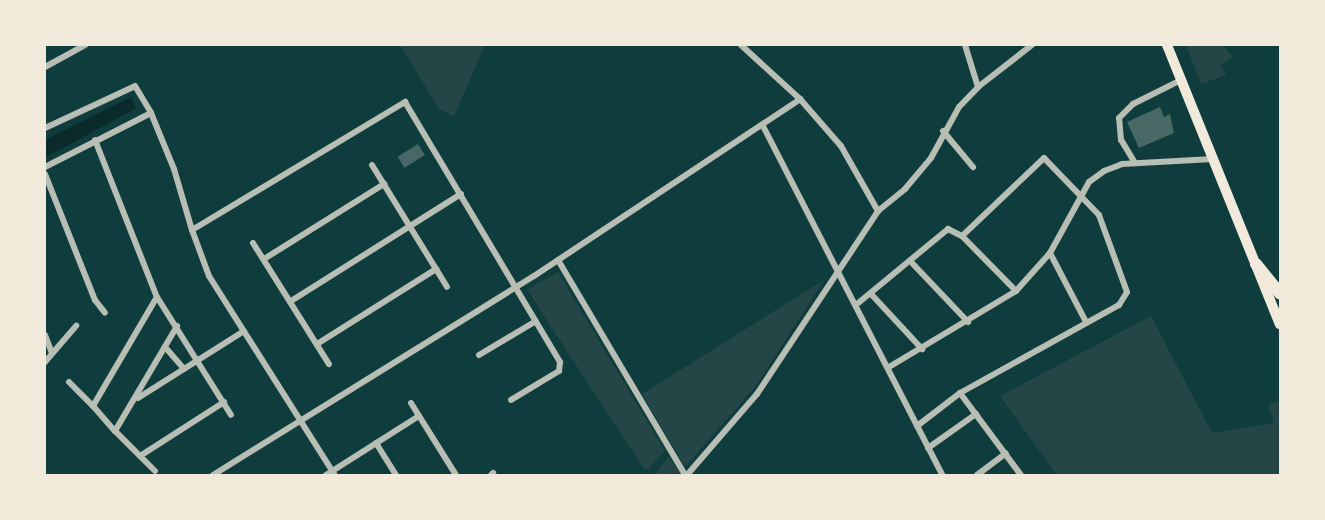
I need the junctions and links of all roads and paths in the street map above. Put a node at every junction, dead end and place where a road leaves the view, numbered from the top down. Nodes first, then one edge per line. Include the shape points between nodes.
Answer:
1 (85, 45) edge
2 (741, 45) edge
3 (965, 45) edge
4 (1032, 45) edge
5 (1167, 45) edge
6 (45, 67) edge
7 (1181, 80) junction
8 (978, 87) junction
9 (800, 99) junction
10 (149, 110) junction
11 (763, 126) junction
12 (45, 128) edge
13 (944, 131) junction
14 (95, 140) junction
15 (1212, 159) junction
16 (1135, 163) junction
17 (372, 165) dead end
18 (45, 168) edge
19 (973, 168) dead end
20 (45, 174) edge
21 (384, 184) junction
22 (461, 194) junction
23 (1082, 195) junction
24 (878, 212) junction
25 (410, 226) junction
26 (192, 230) junction
27 (962, 236) junction
28 (253, 243) dead end
29 (1050, 253) junction
30 (264, 259) junction
31 (558, 260) junction
32 (913, 264) dead end
33 (1256, 264) junction
34 (839, 268) junction
35 (436, 269) junction
36 (517, 286) junction
37 (447, 287) dead end
38 (1016, 291) junction
39 (1280, 294) edge
40 (872, 295) junction
41 (157, 297) junction
42 (291, 301) junction
43 (857, 304) junction
44 (105, 313) dead end
45 (536, 321) junction
46 (968, 322) junction
47 (1086, 322) junction
48 (1280, 324) edge
49 (76, 326) dead end
50 (177, 326) junction
51 (244, 331) junction
52 (45, 334) edge
53 (317, 344) junction
54 (165, 347) junction
55 (922, 349) junction
56 (52, 353) junction
57 (480, 355) dead end
58 (198, 360) junction
59 (45, 362) edge
60 (329, 364) dead end
61 (889, 367) junction
62 (184, 369) junction
63 (69, 382) dead end
64 (960, 393) junction
65 (135, 400) junction
66 (511, 400) dead end
67 (224, 402) junction
68 (411, 403) dead end
69 (93, 406) junction
70 (976, 414) junction
71 (231, 415) dead end
72 (419, 416) junction
73 (300, 421) junction
74 (917, 426) junction
75 (115, 431) junction
76 (376, 443) junction
77 (928, 448) junction
78 (1006, 453) junction
79 (140, 456) junction
80 (155, 471) dead end
81 (331, 474) edge
82 (213, 475) edge
83 (396, 475) edge
84 (456, 475) edge
85 (686, 475) edge
86 (942, 475) edge
87 (977, 475) edge
88 (1021, 475) edge

1 - 6 street
2 - 9 street
3 - 8 street
4 - 8 street
5 - 7 highway
7 - 15 highway
7 - 16 street via 1132,104 1119,118 1121,140
8 - 13 street
9 - 11 street
9 - 24 street via 841,146
10 - 12 street via 135,86
10 - 14 street
10 - 26 street
11 - 31 street
11 - 34 street
13 - 19 street
13 - 24 street via 915,179
14 - 18 street
14 - 41 street
15 - 16 street
15 - 33 highway
16 - 23 street via 1104,171 1089,182
17 - 21 street
20 - 44 street via 95,300
21 - 25 street
21 - 30 street
22 - 25 street
22 - 26 street via 405,102
22 - 36 street
23 - 27 street via 1044,158
23 - 29 street
23 - 47 street via 1099,215 1127,284 1119,305
24 - 34 street
25 - 35 street
25 - 42 street
26 - 51 street via 209,276
27 - 38 street
27 - 40 street via 946,229
28 - 30 street
29 - 38 street
29 - 47 street
30 - 42 street
31 - 36 street
31 - 85 street
32 - 46 street
33 - 39 highway
33 - 48 highway
34 - 43 street
34 - 85 street via 757,394
35 - 37 street
35 - 53 street
36 - 45 street
36 - 73 street
38 - 46 street
40 - 43 street
40 - 55 street
41 - 50 street
41 - 69 street
42 - 53 street
43 - 61 street
45 - 57 street
45 - 66 street via 561,368
46 - 55 street
47 - 64 street
49 - 56 street
50 - 54 street
50 - 58 street
51 - 58 street
51 - 73 street
52 - 56 street
53 - 60 street
54 - 62 street
54 - 65 street
55 - 61 street
56 - 59 street
58 - 62 street
58 - 67 street
61 - 74 street
62 - 65 street
63 - 69 street
64 - 70 street
64 - 74 street
65 - 75 street
67 - 71 street
67 - 79 street
68 - 72 street
69 - 75 street
70 - 77 street
70 - 78 street
72 - 76 street
72 - 84 street
73 - 81 street
73 - 82 street
74 - 77 street
75 - 79 street
76 - 81 street
76 - 83 street
77 - 86 street
78 - 87 street
78 - 88 street
79 - 80 street

